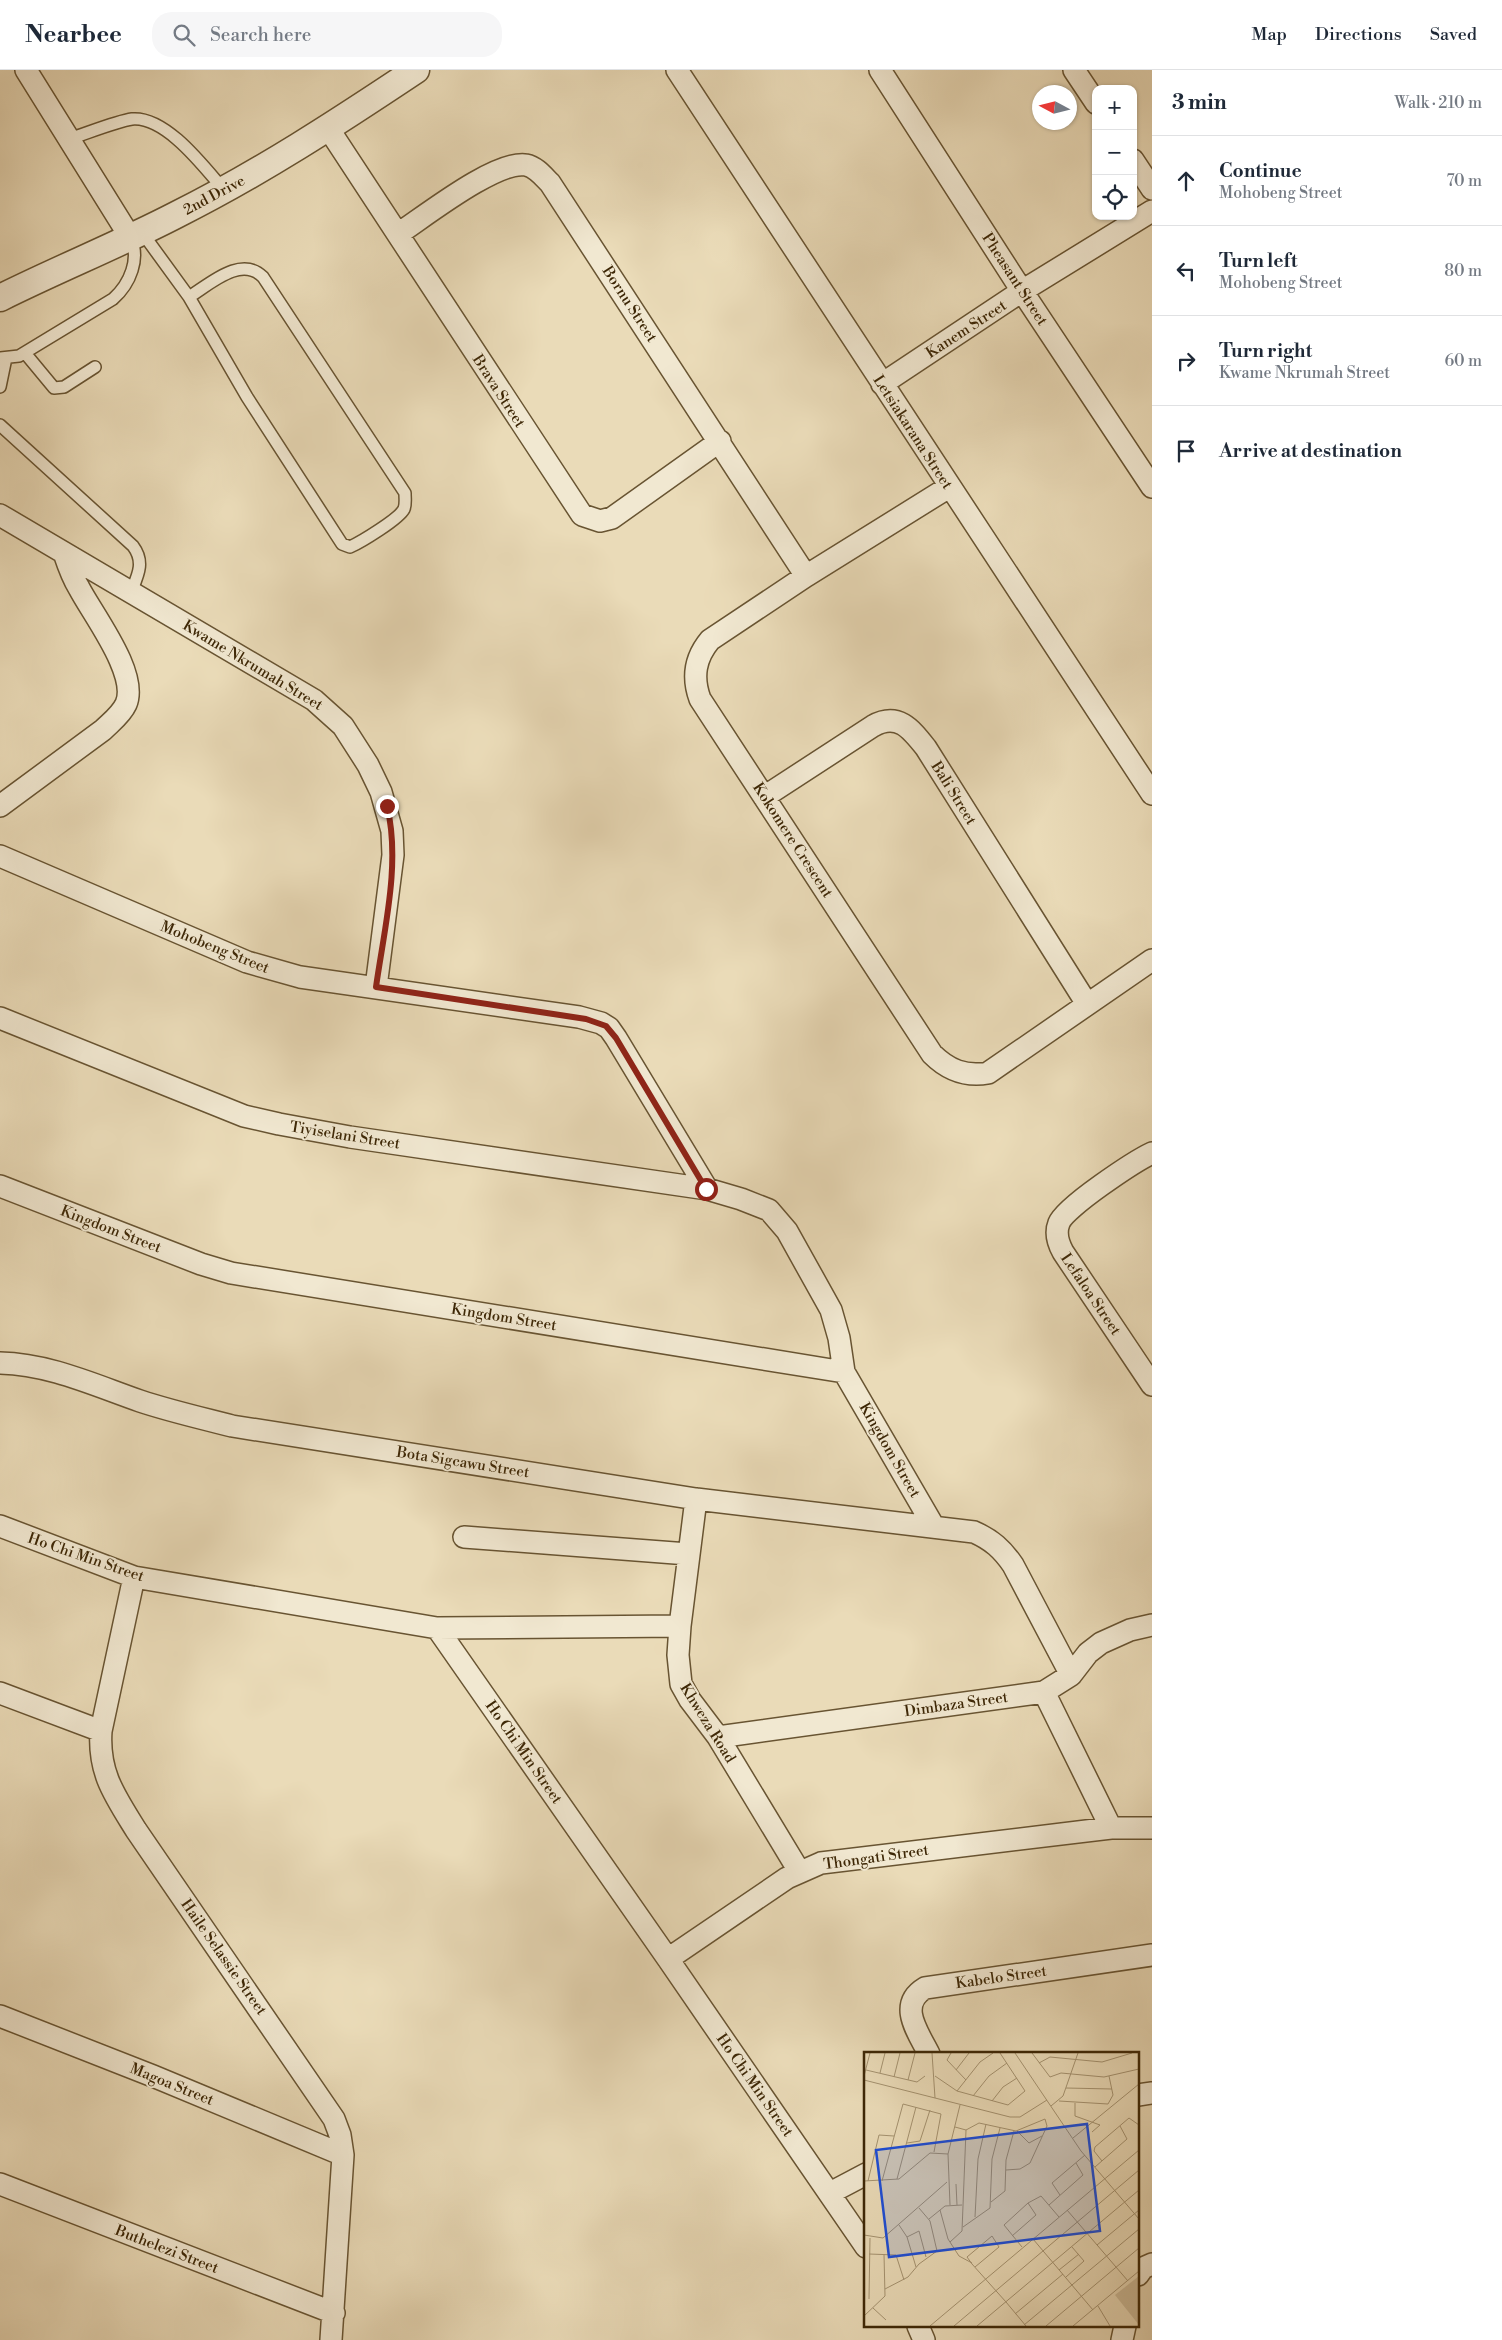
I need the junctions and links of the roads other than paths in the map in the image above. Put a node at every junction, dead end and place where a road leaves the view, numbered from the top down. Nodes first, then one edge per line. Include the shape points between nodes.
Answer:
1 (26, 70) edge
2 (416, 70) edge
3 (677, 70) edge
4 (880, 70) edge
5 (1074, 70) edge
6 (1092, 97) edge
7 (328, 128) junction
8 (69, 139) junction
9 (1137, 166) edge
10 (1152, 189) edge
11 (224, 190) junction
12 (1152, 211) edge
13 (136, 234) junction
14 (398, 234) junction
15 (1022, 291) junction
16 (189, 297) junction
17 (0, 298) edge
18 (25, 353) junction
19 (3, 358) edge
20 (95, 367) dead end
21 (882, 384) junction
22 (0, 387) edge
23 (0, 425) edge
24 (720, 441) junction
25 (949, 487) junction
26 (1152, 487) edge
27 (0, 515) edge
28 (64, 552) junction
29 (806, 576) junction
30 (131, 592) junction
31 (1152, 792) edge
32 (764, 797) junction
33 (0, 806) edge
34 (0, 856) edge
35 (1152, 960) edge
36 (376, 987) junction
37 (1087, 1004) junction
38 (0, 1018) edge
39 (1152, 1153) edge
40 (0, 1186) edge
41 (706, 1189) junction
42 (0, 1363) edge
43 (844, 1372) junction
44 (1152, 1385) edge
45 (696, 1499) junction
46 (0, 1526) edge
47 (934, 1527) junction
48 (464, 1537) dead end
49 (688, 1554) junction
50 (134, 1577) junction
51 (680, 1626) junction
52 (1152, 1626) edge
53 (437, 1628) junction
54 (1071, 1674) junction
55 (1044, 1692) junction
56 (0, 1693) edge
57 (101, 1730) junction
58 (718, 1737) junction
59 (1111, 1828) junction
60 (1152, 1828) edge
61 (799, 1871) junction
62 (1152, 1956) edge
63 (668, 1959) junction
64 (0, 2016) edge
65 (928, 2052) edge
66 (343, 2156) junction
67 (864, 2175) edge
68 (0, 2184) edge
69 (830, 2193) junction
70 (864, 2244) edge
71 (1152, 2264) edge
72 (1140, 2272) edge
73 (334, 2314) junction
74 (919, 2328) edge
75 (331, 2340) edge
76 (924, 2340) edge

1 - 8 street
2 - 7 street, 2nd Drive
3 - 21 street, Letsiakarana Street
4 - 15 street, Pheasant Street
5 - 6 street
7 - 11 street, 2nd Drive
7 - 14 street, Brava Street
8 - 11 lane via 132,119 150,122 184,144
8 - 13 street
9 - 10 street
11 - 13 street, 2nd Drive
12 - 15 street, Kanem Street
13 - 16 lane
13 - 17 street, 2nd Drive
13 - 18 lane via 134,263 120,293
14 - 24 street, Bornu Street via 491,172 516,165 527,165 538,171 550,183
14 - 24 street, Brava Street via 582,515 600,521 612,518
15 - 21 street, Kanem Street
15 - 26 street, Pheasant Street
16 - 16 lane via 247,397 342,544 350,547 363,541 403,512 405,493 263,277 257,271 235,269
18 - 19 lane
18 - 20 lane via 54,388 64,387
19 - 22 lane
21 - 25 street, Letsiakarana Street
23 - 30 lane via 133,546 140,564
24 - 29 street, Bornu Street
25 - 29 street, Kokomere Crescent
25 - 31 street, Letsiakarana Street
27 - 28 street, Kwame Nkrumah Street
28 - 30 street, Kwame Nkrumah Street
28 - 33 street via 78,587 122,666 128,690 126,703 103,730
29 - 32 street, Kokomere Crescent via 710,640 700,652 697,663 696,687 700,699
30 - 36 street, Kwame Nkrumah Street via 314,700 334,716 355,744 382,792 392,831 393,855
32 - 37 street, Kokomere Crescent via 932,1054 942,1064 961,1073 988,1073
32 - 37 street, Bali Street via 883,720 900,723 926,748
34 - 36 street, Mohobeng Street via 247,962 300,977
35 - 37 street, Kokomere Crescent
36 - 41 street, Mohobeng Street via 586,1019 606,1026
38 - 41 street, Tiyiselani Street via 244,1116 350,1137
39 - 44 street, Lefaloa Street via 1070,1208 1058,1223 1057,1233 1063,1252
40 - 43 street, Kingdom Street via 184,1258 231,1273
41 - 43 street, Tiyiselani Street via 758,1205 778,1218 830,1310 839,1338
42 - 45 street, Bota Sigcawu Street via 59,1372 174,1412 232,1426
43 - 47 street, Kingdom Street
45 - 47 street, Bota Sigcawu Street
45 - 49 street, Khweza Road
46 - 50 street, Ho Chi Min Street
47 - 54 street, Bota Sigcawu Street via 974,1532 1003,1550
48 - 49 street
49 - 51 street, Khweza Road
50 - 53 street, Ho Chi Min Street
50 - 57 street, Haile Selassie Street
51 - 53 street
51 - 58 street, Khweza Road via 681,1684
52 - 54 street via 1108,1639 1088,1654
53 - 63 street, Ho Chi Min Street
54 - 55 street
55 - 58 street, Dimbaza Street
55 - 59 street
56 - 57 street
57 - 66 street, Haile Selassie Street via 99,1751 113,1794 334,2119
58 - 61 street, Khweza Road
59 - 60 street, Thongati Street
59 - 61 street, Thongati Street via 844,1859
61 - 63 street, Thongati Street
62 - 65 street, Kabelo Street via 926,1988 912,2000 911,2015
63 - 69 street, Ho Chi Min Street
64 - 66 street, Magoa Street via 154,2076
66 - 73 street, Haile Selassie Street
67 - 69 street
68 - 73 street, Buthelezi Street
69 - 70 street, Ho Chi Min Street
71 - 72 street
73 - 75 street, Haile Selassie Street
74 - 76 street

